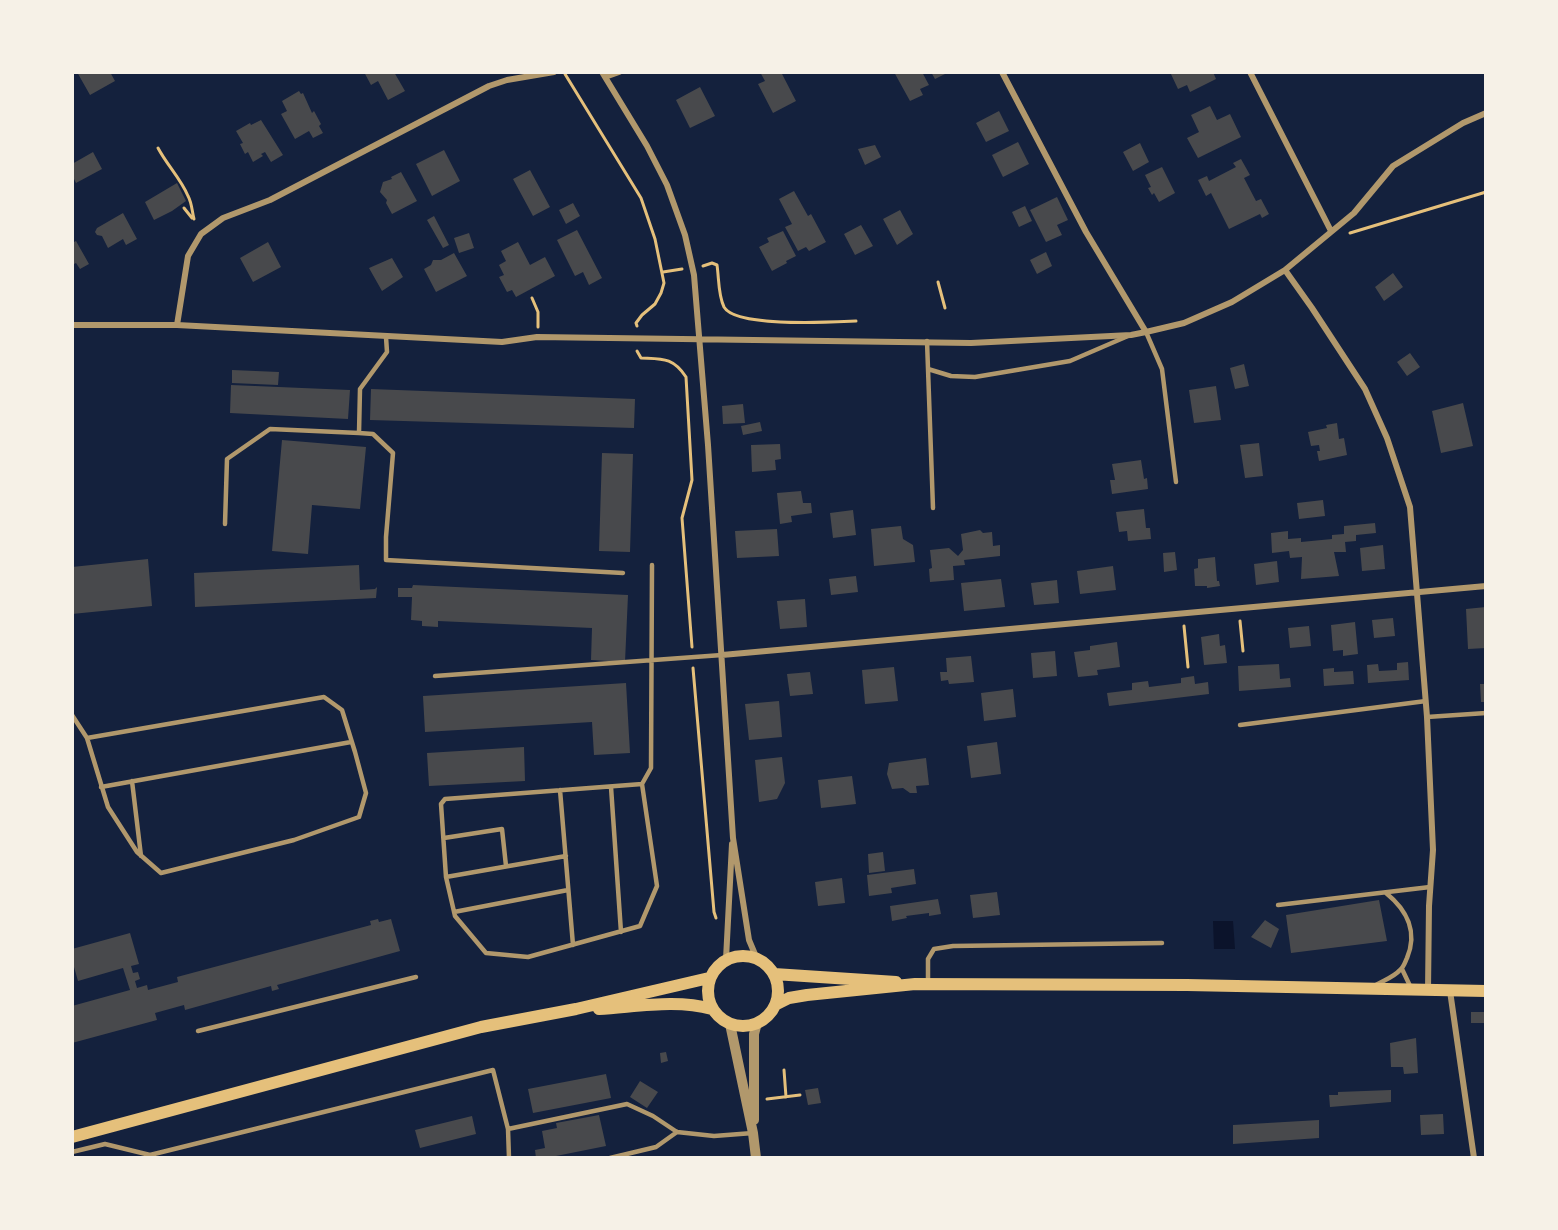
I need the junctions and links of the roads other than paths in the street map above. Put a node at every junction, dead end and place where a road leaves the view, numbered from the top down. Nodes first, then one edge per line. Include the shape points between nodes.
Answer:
1 (554, 72) edge
2 (619, 72) edge
3 (1002, 72) edge
4 (1250, 72) edge
5 (604, 75) edge
6 (1486, 113) edge
7 (1331, 231) junction
8 (1285, 270) junction
9 (72, 325) edge
10 (177, 325) junction
11 (1146, 332) junction
12 (1131, 335) junction
13 (386, 337) junction
14 (700, 340) junction
15 (927, 341) junction
16 (928, 369) junction
17 (359, 433) junction
18 (1176, 483) dead end
19 (933, 508) dead end
20 (225, 524) dead end
21 (652, 565) dead end
22 (623, 573) dead end
23 (1486, 586) edge
24 (1417, 593) junction
25 (722, 655) junction
26 (652, 660) junction
27 (435, 676) dead end
28 (1425, 701) junction
29 (1486, 713) edge
30 (72, 715) edge
31 (1427, 717) junction
32 (1240, 725) dead end
33 (87, 738) junction
34 (351, 742) junction
35 (132, 781) junction
36 (642, 784) junction
37 (101, 787) junction
38 (611, 787) junction
39 (560, 790) junction
40 (444, 838) junction
41 (733, 838) junction
42 (141, 856) junction
43 (566, 856) junction
44 (506, 866) junction
45 (446, 877) junction
46 (1430, 887) junction
47 (568, 890) junction
48 (1386, 893) junction
49 (1278, 905) dead end
50 (454, 912) junction
51 (621, 932) junction
52 (1162, 943) dead end
53 (573, 945) junction
54 (757, 958) junction
55 (726, 959) junction
56 (1402, 969) junction
57 (774, 974) junction
58 (416, 977) dead end
59 (710, 978) junction
60 (922, 984) junction
61 (1368, 989) junction
62 (1412, 990) junction
63 (1428, 990) junction
64 (1450, 990) junction
65 (1486, 991) edge
66 (775, 1005) junction
67 (576, 1009) junction
68 (712, 1009) junction
69 (757, 1023) junction
70 (730, 1024) junction
71 (198, 1030) dead end
72 (508, 1129) junction
73 (677, 1132) junction
74 (753, 1133) junction
75 (72, 1137) edge
76 (72, 1152) edge
77 (509, 1158) edge
78 (610, 1158) edge
79 (756, 1158) edge
80 (1474, 1158) edge

1 - 10 street via 489,86 270,200 223,218 201,234 188,256
2 - 5 street
3 - 11 street via 1086,232
4 - 7 street
5 - 14 street via 647,146 674,202 694,275
6 - 7 street via 1393,166 1354,213
7 - 8 street
8 - 11 street via 1232,302 1184,323
8 - 24 street via 1365,389 1387,438 1410,507
9 - 10 street
10 - 13 street
11 - 12 street
11 - 18 lane via 1162,369
12 - 15 street via 998,342
12 - 16 lane via 1070,361 975,377 951,376
13 - 14 street via 502,342 537,337
13 - 17 lane via 387,352 360,389
14 - 15 street
14 - 25 street
15 - 16 lane
16 - 19 lane
17 - 20 lane via 270,429 227,459
17 - 22 lane via 373,434 393,453 386,560
21 - 26 lane
23 - 24 street
24 - 25 street
24 - 28 street
25 - 26 lane
25 - 41 street
26 - 27 lane
26 - 36 lane via 651,768
28 - 31 street
28 - 32 lane
29 - 31 lane
30 - 33 lane
31 - 46 street via 1433,850
33 - 34 lane via 324,697 342,710
33 - 37 lane
34 - 35 lane
34 - 42 lane via 366,793 359,817 294,840 161,873
35 - 37 lane
35 - 42 lane
36 - 38 lane
36 - 51 lane via 657,886 640,926
37 - 42 lane via 108,807
38 - 39 lane
38 - 51 lane
39 - 40 lane via 445,799 441,804
39 - 43 lane
40 - 44 lane via 502,829
40 - 45 lane
41 - 54 street via 749,940
41 - 55 street
43 - 44 lane
43 - 47 lane
44 - 45 lane
45 - 50 lane
46 - 48 lane
46 - 63 street
47 - 50 lane
47 - 53 lane
48 - 49 lane
48 - 56 lane via 1397,902 1412,928 1412,946
50 - 53 lane via 486,953 528,957
51 - 53 lane
52 - 60 lane via 943,947 934,949 927,959
54 - 55 main road
54 - 57 main road
55 - 59 main road
56 - 61 lane
56 - 62 lane
57 - 60 main road
57 - 66 main road via 778,994
58 - 71 lane
59 - 67 main road
59 - 68 main road via 707,989
60 - 61 main road
60 - 66 main road via 789,998
61 - 62 main road
62 - 63 main road
63 - 64 main road
64 - 65 main road
64 - 80 street
66 - 69 main road
67 - 68 main road via 680,1004
67 - 75 main road via 452,1035
68 - 70 main road
69 - 70 main road
69 - 74 street
70 - 74 street
72 - 73 lane via 627,1104
72 - 76 lane via 493,1070 150,1155 105,1144
72 - 77 lane
73 - 74 lane via 714,1136
73 - 78 lane via 656,1148
74 - 79 street

